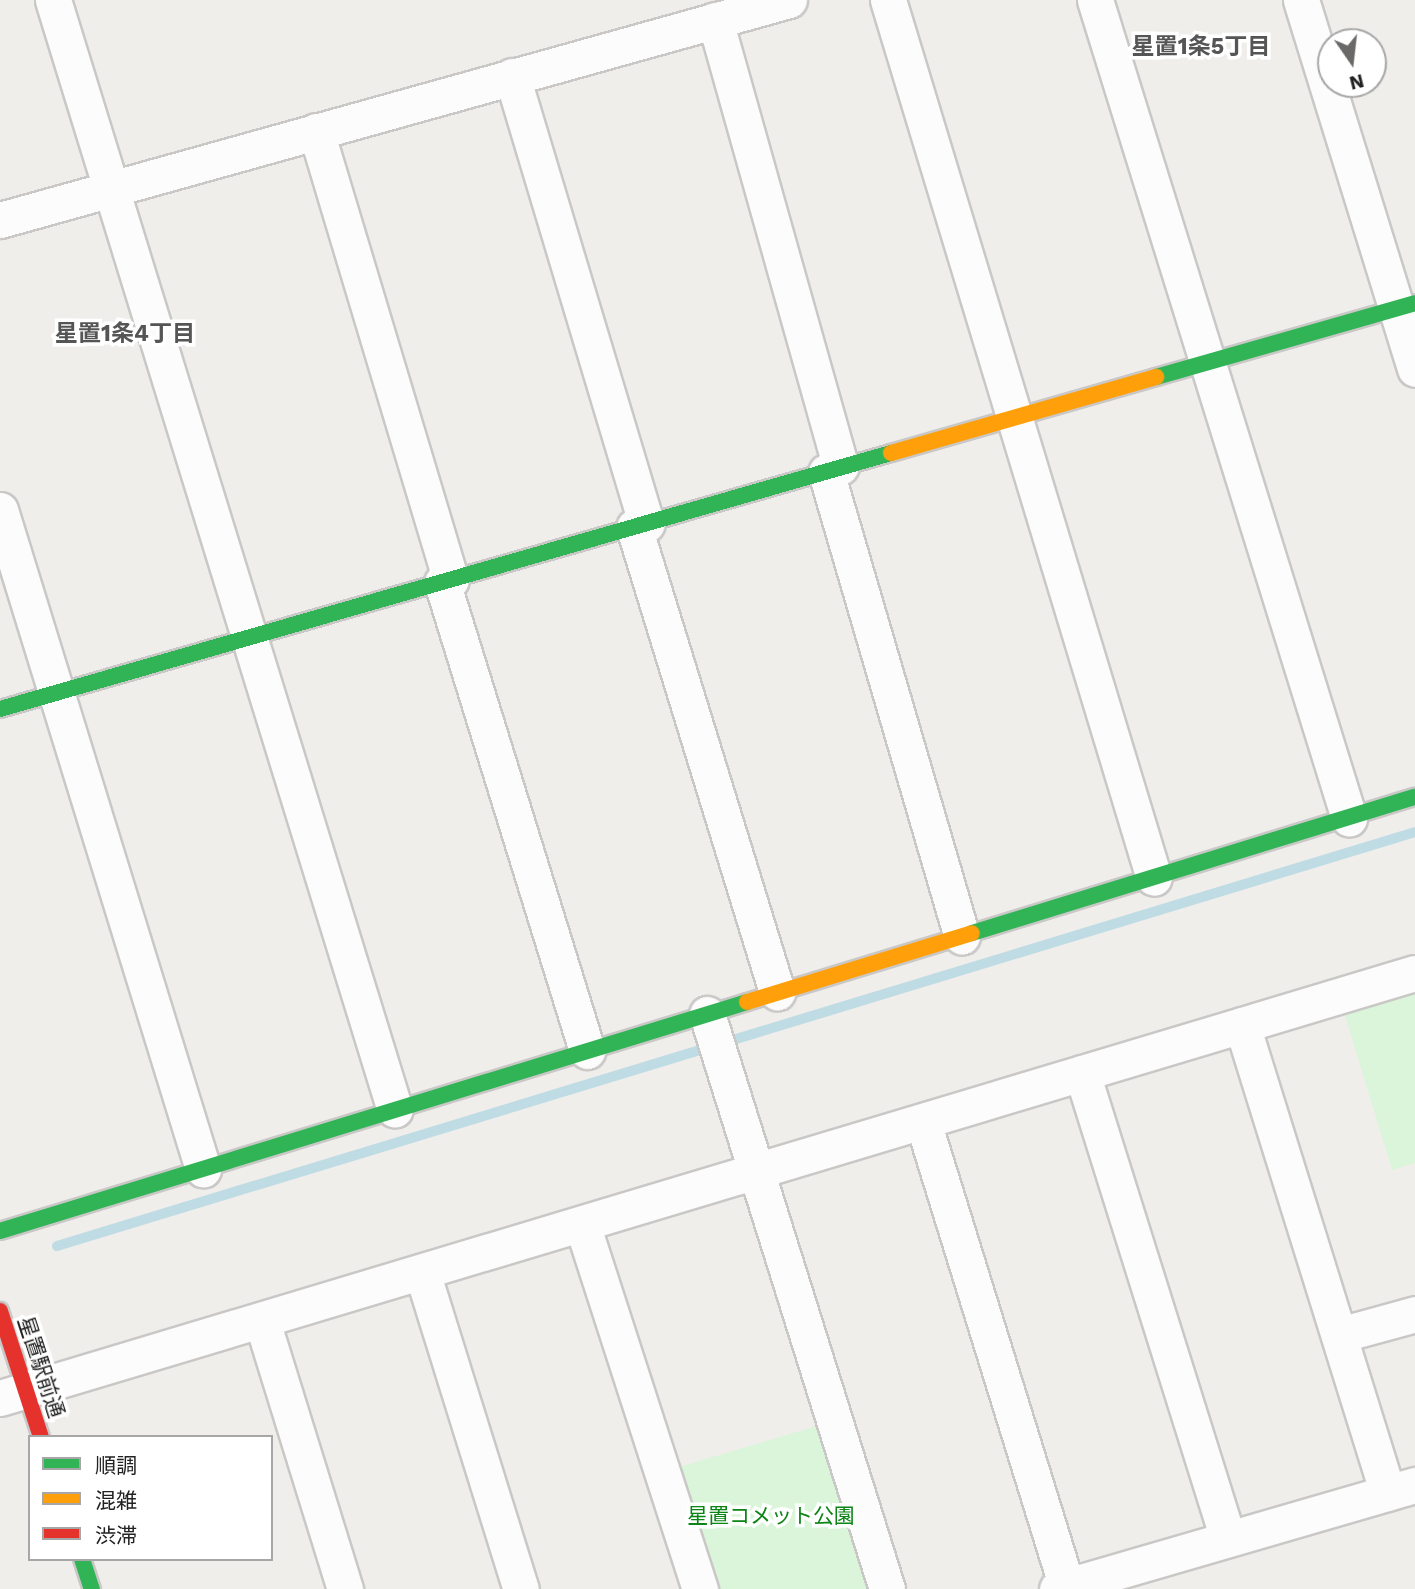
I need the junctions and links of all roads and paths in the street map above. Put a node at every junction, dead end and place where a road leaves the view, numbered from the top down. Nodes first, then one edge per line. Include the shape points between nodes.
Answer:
1 (52, 0) edge
2 (789, 0) edge
3 (888, 0) edge
4 (1095, 0) edge
5 (1301, 0) edge
6 (715, 20) junction
7 (512, 76) junction
8 (316, 131) junction
9 (110, 189) junction
10 (0, 220) edge
11 (1406, 306) edge
12 (1206, 363) junction
13 (1415, 369) edge
14 (1014, 418) junction
15 (834, 470) junction
16 (0, 510) edge
17 (640, 525) junction
18 (446, 581) junction
19 (251, 637) junction
20 (55, 693) junction
21 (0, 709) edge
22 (1415, 797) edge
23 (1349, 818) junction
24 (1154, 878) junction
25 (962, 936) junction
26 (1415, 972) edge
27 (776, 993) junction
28 (1242, 1025) junction
29 (714, 1036) junction
30 (587, 1051) junction
31 (1082, 1073) junction
32 (395, 1110) junction
33 (923, 1122) junction
34 (203, 1169) junction
35 (756, 1173) junction
36 (582, 1224) junction
37 (0, 1231) edge
38 (422, 1272) junction
39 (0, 1311) edge
40 (1415, 1314) edge
41 (262, 1321) junction
42 (1339, 1335) junction
43 (13, 1394) edge
44 (40, 1435) edge
45 (1402, 1489) edge
46 (1228, 1539) junction
47 (83, 1561) edge
48 (1062, 1588) edge
49 (92, 1589) edge
50 (345, 1589) edge
51 (521, 1589) edge
52 (700, 1589) edge
53 (887, 1589) edge

1 - 9 street
2 - 6 street
3 - 14 street
4 - 12 street
5 - 11 street
6 - 7 street
6 - 15 street
7 - 8 street
7 - 17 street
8 - 9 street
8 - 18 street
9 - 10 street
9 - 19 street
11 - 12 street
11 - 13 street
12 - 14 street
12 - 23 street
14 - 15 street
14 - 24 street
15 - 17 street
15 - 25 street
16 - 20 street
17 - 18 street
17 - 27 street
18 - 19 street
18 - 30 street
19 - 20 street
19 - 32 street
20 - 21 street
20 - 34 street
22 - 23 street
23 - 24 street
24 - 25 street
25 - 27 street
26 - 28 street
27 - 29 street
28 - 31 street
28 - 42 street
29 - 30 street
29 - 35 street
30 - 32 street
31 - 33 street
31 - 46 street
32 - 34 street
33 - 35 street
33 - 48 street
34 - 37 street
35 - 36 street
35 - 53 street
36 - 38 street
36 - 52 street
38 - 41 street
38 - 51 street
39 - 43 street, 星置駅前通
40 - 42 street
41 - 43 street
41 - 50 street
42 - 45 street
43 - 44 street, 星置駅前通
45 - 46 street
46 - 48 street
47 - 49 street

